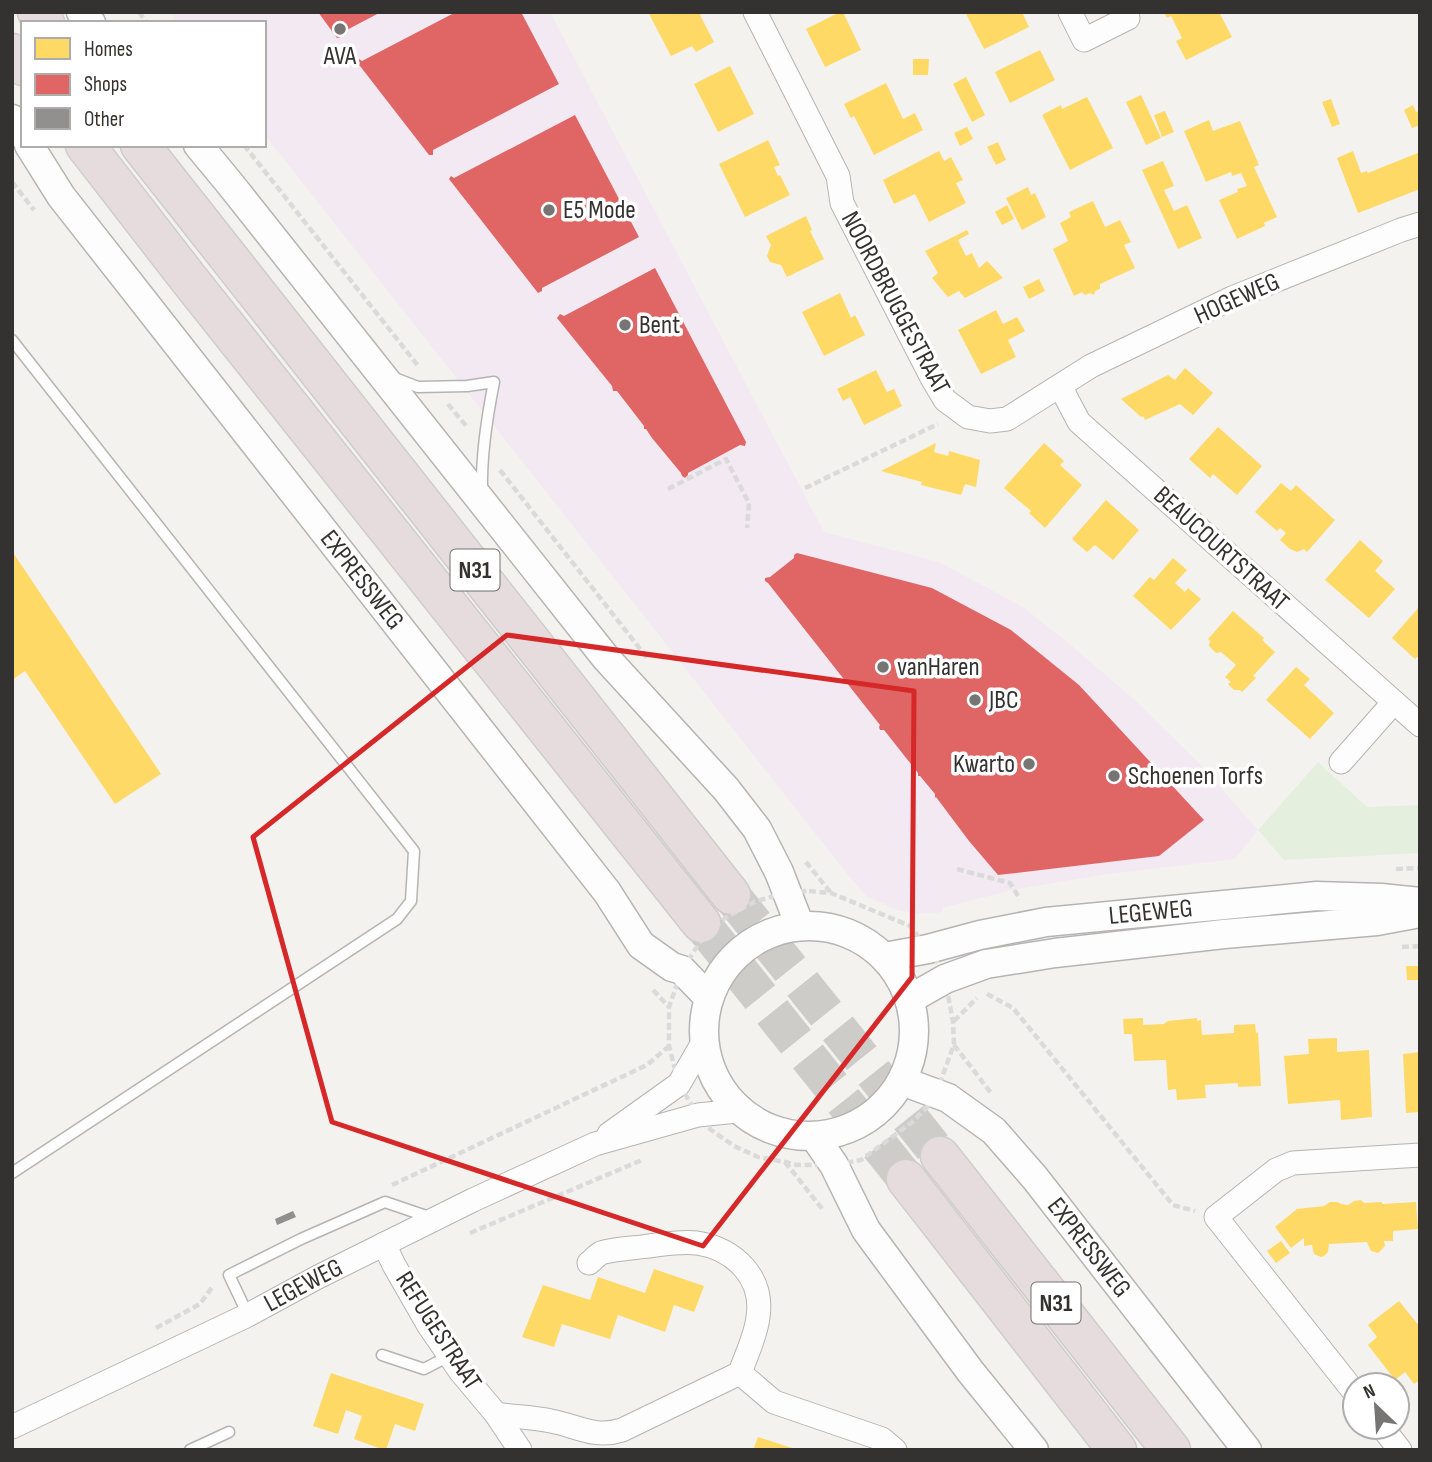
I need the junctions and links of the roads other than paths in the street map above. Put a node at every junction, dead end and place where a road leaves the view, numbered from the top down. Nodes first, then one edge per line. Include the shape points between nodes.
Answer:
1 (755, 12) edge
2 (1070, 12) edge
3 (1128, 18) dead end
4 (30, 147) edge
5 (87, 147) edge
6 (142, 147) edge
7 (200, 147) edge
8 (1420, 224) edge
9 (12, 340) edge
10 (377, 371) junction
11 (1060, 386) junction
12 (483, 505) junction
13 (1394, 702) junction
14 (1420, 725) edge
15 (1341, 762) dead end
16 (731, 895) tunnel mouth
17 (1420, 902) edge
18 (1420, 913) edge
19 (701, 923) tunnel mouth
20 (800, 926) junction
21 (885, 957) junction
22 (709, 998) junction
23 (910, 999) junction
24 (705, 1039) junction
25 (902, 1081) junction
26 (737, 1111) junction
27 (814, 1136) junction
28 (595, 1144) junction
29 (1420, 1155) edge
30 (940, 1156) tunnel mouth
31 (12, 1173) edge
32 (906, 1179) tunnel mouth
33 (435, 1219) junction
34 (384, 1244) junction
35 (589, 1264) dead end
36 (248, 1315) junction
37 (382, 1355) dead end
38 (449, 1356) junction
39 (740, 1373) junction
40 (1341, 1376) edge
41 (496, 1415) junction
42 (12, 1427) edge
43 (229, 1432) dead end
44 (190, 1450) edge
45 (520, 1450) edge
46 (895, 1450) edge
47 (1034, 1450) edge
48 (1117, 1450) edge
49 (1171, 1450) edge
50 (1248, 1450) edge

1 - 11 street, NOORDBRUGGESTRAAT via 838,176 842,203 945,400 968,417 1007,419
2 - 3 street via 1084,40
4 - 22 street, EXPRESSWEG via 61,196 607,892 641,944 682,970
5 - 19 highway, EXPRESSWEG / N31
6 - 16 highway, N31
7 - 10 street, N31
8 - 11 street, HOGEWEG via 1232,299 1091,366
9 - 31 lane via 414,851 411,901 397,919
10 - 12 street, N31
10 - 12 lane via 418,387 494,382 484,449
11 - 13 street, BEAUCOURTSTRAAT via 1079,422
12 - 20 street, N31 via 606,658 757,829
13 - 14 street, BEAUCOURTSTRAAT
13 - 15 street
17 - 21 street, LEGEWEG via 1317,896 1046,922
18 - 23 street, LEGEWEG via 986,964 945,979
20 - 21 street via 829,927 860,938
20 - 22 street via 771,932 742,949 720,974
21 - 23 street
22 - 24 street
23 - 25 street via 915,1028
24 - 26 street via 709,1066
24 - 28 street, LEGEWEG via 678,1084
25 - 27 street via 864,1121
25 - 50 street, EXPRESSWEG / N31 via 948,1098 994,1130
26 - 27 street via 784,1133
26 - 28 street, LEGEWEG via 698,1115
27 - 47 street via 866,1230
28 - 33 street, LEGEWEG
29 - 40 street via 1293,1163 1276,1170 1216,1217
30 - 49 highway, N31
32 - 48 highway, N31
33 - 34 street, LEGEWEG
33 - 36 lane via 385,1202 229,1275
34 - 36 street, LEGEWEG
34 - 38 street, REFUGESTRAAT
35 - 39 street via 600,1254 675,1242 727,1252 749,1273 759,1301
36 - 42 street, LEGEWEG
37 - 38 lane via 424,1369
38 - 41 street, REFUGESTRAAT
39 - 41 street, REFUGESTRAAT via 611,1433
39 - 46 street via 774,1402 882,1439
41 - 45 street, REFUGESTRAAT
43 - 44 lane

